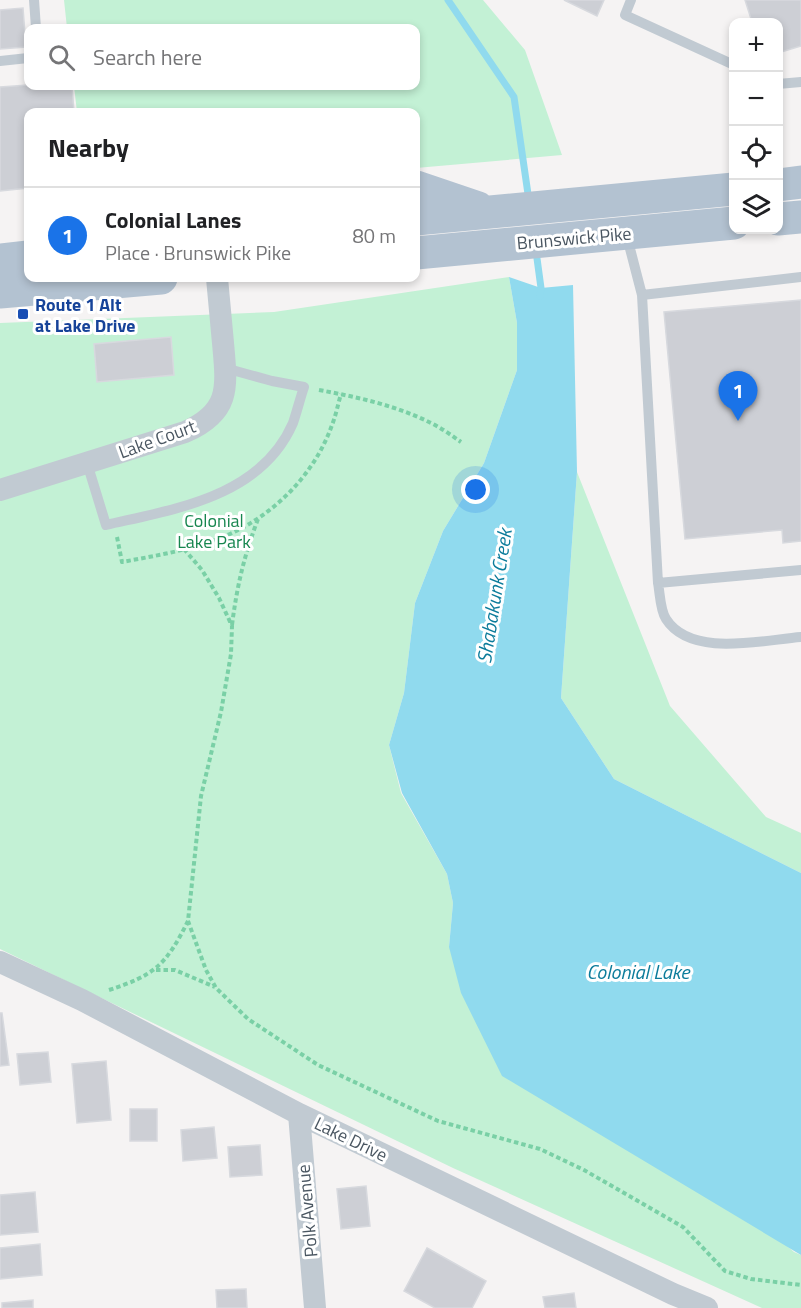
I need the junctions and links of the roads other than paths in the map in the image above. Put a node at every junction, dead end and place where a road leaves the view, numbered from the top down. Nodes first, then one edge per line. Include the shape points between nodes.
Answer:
1 (34, 0) edge
2 (631, 0) edge
3 (36, 24) edge
4 (24, 58) edge
5 (0, 61) edge
6 (729, 62) edge
7 (801, 82) edge
8 (783, 84) edge
9 (801, 183) edge
10 (783, 184) edge
11 (420, 188) edge
12 (729, 189) edge
13 (499, 210) junction
14 (801, 217) edge
15 (420, 219) edge
16 (783, 219) edge
17 (729, 223) edge
18 (626, 233) junction
19 (420, 253) edge
20 (24, 257) edge
21 (0, 260) edge
22 (801, 277) edge
23 (115, 282) edge
24 (217, 282) edge
25 (0, 292) edge
26 (642, 295) junction
27 (225, 368) junction
28 (87, 463) junction
29 (0, 490) edge
30 (801, 570) edge
31 (658, 583) junction
32 (801, 637) edge
33 (0, 962) edge
34 (299, 1114) junction
35 (673, 1301) edge
36 (315, 1308) edge
37 (707, 1308) edge

1 - 3 lane
2 - 6 lane via 624,15
4 - 5 lane
7 - 8 lane
9 - 10 main road
11 - 13 main road
12 - 13 main road, Brunswick Pike
13 - 15 main road, Brunswick Pike
14 - 16 main road
17 - 18 main road, Brunswick Pike
18 - 19 main road, Brunswick Pike
18 - 26 lane
20 - 21 main road
22 - 26 lane
23 - 25 main road
24 - 27 street, Lake Court
26 - 31 lane
27 - 28 street, Lake Court via 223,398 201,425
27 - 28 lane via 304,387 292,423 278,447 261,468 239,485 171,510 106,525
28 - 29 street, Lake Court
30 - 31 lane
31 - 32 lane via 664,617 689,639 716,645
33 - 34 street, Lake Drive via 82,1000
34 - 35 street, Lake Drive
34 - 36 street, Polk Avenue
35 - 37 street, Lake Drive

